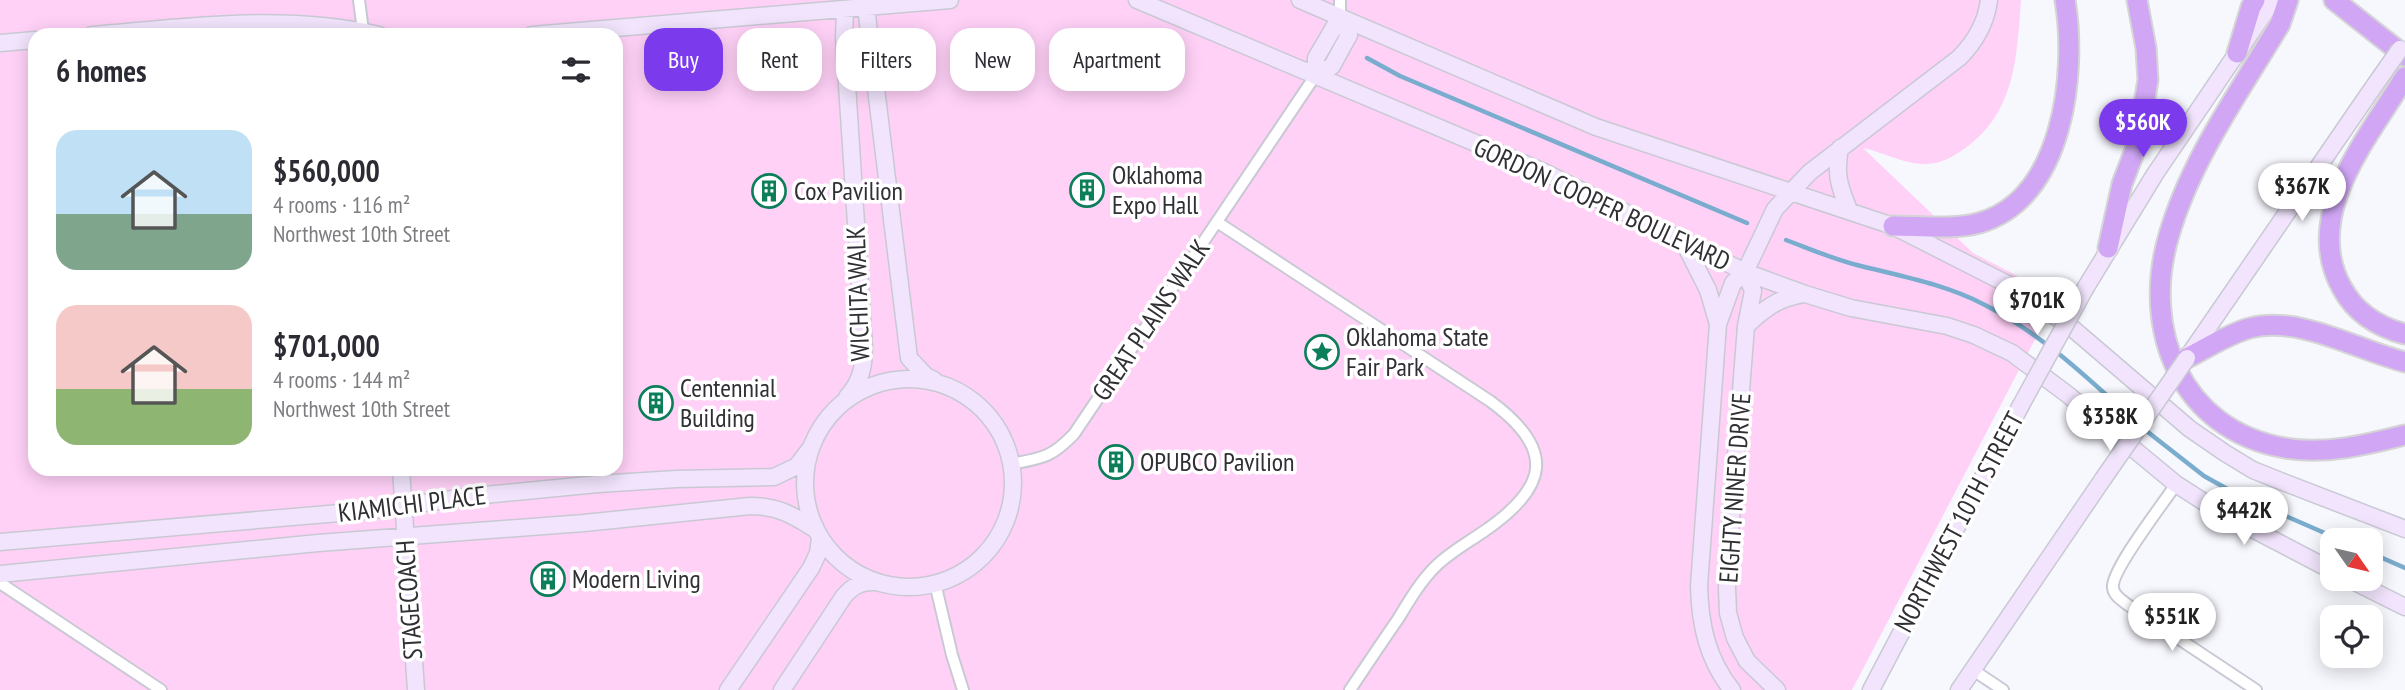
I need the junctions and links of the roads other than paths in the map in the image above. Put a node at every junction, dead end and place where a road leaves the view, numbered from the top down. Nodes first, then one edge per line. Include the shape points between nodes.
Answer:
1 (359, 0) edge
2 (950, 0) edge
3 (1137, 0) edge
4 (1300, 0) edge
5 (1340, 0) edge
6 (1989, 0) edge
7 (2065, 0) edge
8 (2137, 0) edge
9 (2273, 0) edge
10 (2288, 0) edge
11 (2334, 0) edge
12 (866, 7) junction
13 (845, 9) junction
14 (2262, 11) edge
15 (1340, 17) junction
16 (165, 28) edge
17 (328, 28) edge
18 (367, 28) edge
19 (616, 28) edge
20 (28, 41) edge
21 (0, 43) edge
22 (2404, 46) edge
23 (2237, 53) joint
24 (1315, 76) junction
25 (2405, 78) edge
26 (1840, 148) junction
27 (1791, 192) junction
28 (1849, 210) junction
29 (1217, 222) junction
30 (1893, 226) junction
31 (1683, 241) junction
32 (2108, 248) junction
33 (1745, 272) junction
34 (1805, 294) junction
35 (1717, 324) junction
36 (1746, 326) junction
37 (2405, 334) edge
38 (2206, 340) junction
39 (2187, 358) joint
40 (2405, 362) edge
41 (943, 384) junction
42 (840, 405) junction
43 (2405, 435) edge
44 (812, 446) junction
45 (1011, 464) junction
46 (402, 476) edge
47 (2176, 484) junction
48 (404, 505) junction
49 (2405, 528) edge
50 (818, 533) junction
51 (404, 536) junction
52 (0, 542) edge
53 (2320, 564) edge
54 (0, 574) edge
55 (877, 582) junction
56 (0, 583) edge
57 (935, 583) junction
58 (2375, 592) edge
59 (2405, 607) edge
60 (1973, 670) junction
61 (161, 690) edge
62 (416, 690) edge
63 (728, 690) edge
64 (782, 690) edge
65 (963, 690) edge
66 (1350, 690) edge
67 (1732, 690) edge
68 (1777, 690) edge
69 (1871, 690) edge
70 (1959, 690) edge
71 (2003, 690) edge
72 (2256, 690) edge

1 - 18 street
2 - 12 street
3 - 24 street, GORDON COOPER BOULEVARD
4 - 15 street
5 - 15 street
6 - 26 street, EIGHTY NINER DRIVE via 1975,41 1959,58
7 - 30 highway via 2070,26 2067,99 2059,129 2034,180 2019,199 1981,222 1958,227
8 - 32 highway via 2148,80 2137,145 2122,184
9 - 14 street
10 - 14 highway
11 - 22 highway
12 - 13 street
12 - 41 street, WICHITA WALK via 909,358 926,376
13 - 19 street
13 - 42 street, WICHITA WALK via 864,366 853,391
14 - 23 highway
14 - 43 highway via 2168,238 2160,293 2162,331 2169,352 2202,406 2230,427 2265,443 2333,450
15 - 24 street, GREAT PLAINS WALK via 1316,58
15 - 27 street via 1596,127
16 - 17 street via 287,22
20 - 21 street
22 - 38 street, bridge
23 - 32 street, NORTHWEST 10TH STREET
24 - 29 street, GREAT PLAINS WALK
24 - 31 street, GORDON COOPER BOULEVARD via 1544,172
25 - 37 highway via 2334,201 2329,250 2348,298 2375,321
26 - 27 street, EIGHTY NINER DRIVE
26 - 28 street via 1836,169
27 - 28 street
27 - 33 street, EIGHTY NINER DRIVE via 1775,209
28 - 30 street
29 - 45 street, GREAT PLAINS WALK via 1074,434 1046,457
29 - 66 street via 1490,401 1518,423 1535,448 1536,468 1524,495 1429,574
30 - 49 street via 2015,288 2072,328 2190,429 2244,465
31 - 33 street, GORDON COOPER BOULEVARD
31 - 35 street via 1708,290
32 - 69 street, NORTHWEST 10TH STREET, bridge
33 - 34 street, GORDON COOPER BOULEVARD
33 - 35 street, EIGHTY NINER DRIVE via 1733,283
33 - 36 street, EIGHTY NINER DRIVE via 1753,291
34 - 36 street via 1773,303
34 - 47 street, GORDON COOPER BOULEVARD via 1947,327 2011,353
35 - 67 street, EIGHTY NINER DRIVE via 1700,612 1714,665
36 - 68 street, EIGHTY NINER DRIVE via 1728,613 1747,662
38 - 39 highway
38 - 40 highway via 2265,324 2287,325
39 - 60 street, bridge
41 - 42 street via 911,379 885,382 861,390
41 - 45 street via 986,413 1002,437
42 - 44 street
44 - 48 street, KIAMICHI PLACE via 797,466 774,477 597,484
44 - 50 street via 805,485
45 - 57 street via 1012,494 999,534 976,562
46 - 48 street, STAGECOACH
47 - 53 street, GORDON COOPER BOULEVARD via 2238,523
47 - 72 street via 2118,569 2114,592
48 - 51 street, STAGECOACH
48 - 52 street, KIAMICHI PLACE
50 - 51 street, KIAMICHI PLACE via 781,509 750,506
50 - 55 street via 841,562
50 - 63 street via 818,553 811,568
51 - 54 street, KIAMICHI PLACE
51 - 62 street, STAGECOACH
55 - 57 street via 901,587
55 - 64 street via 853,586 844,596
56 - 61 street
57 - 65 street
58 - 59 street
60 - 70 street
60 - 71 street

